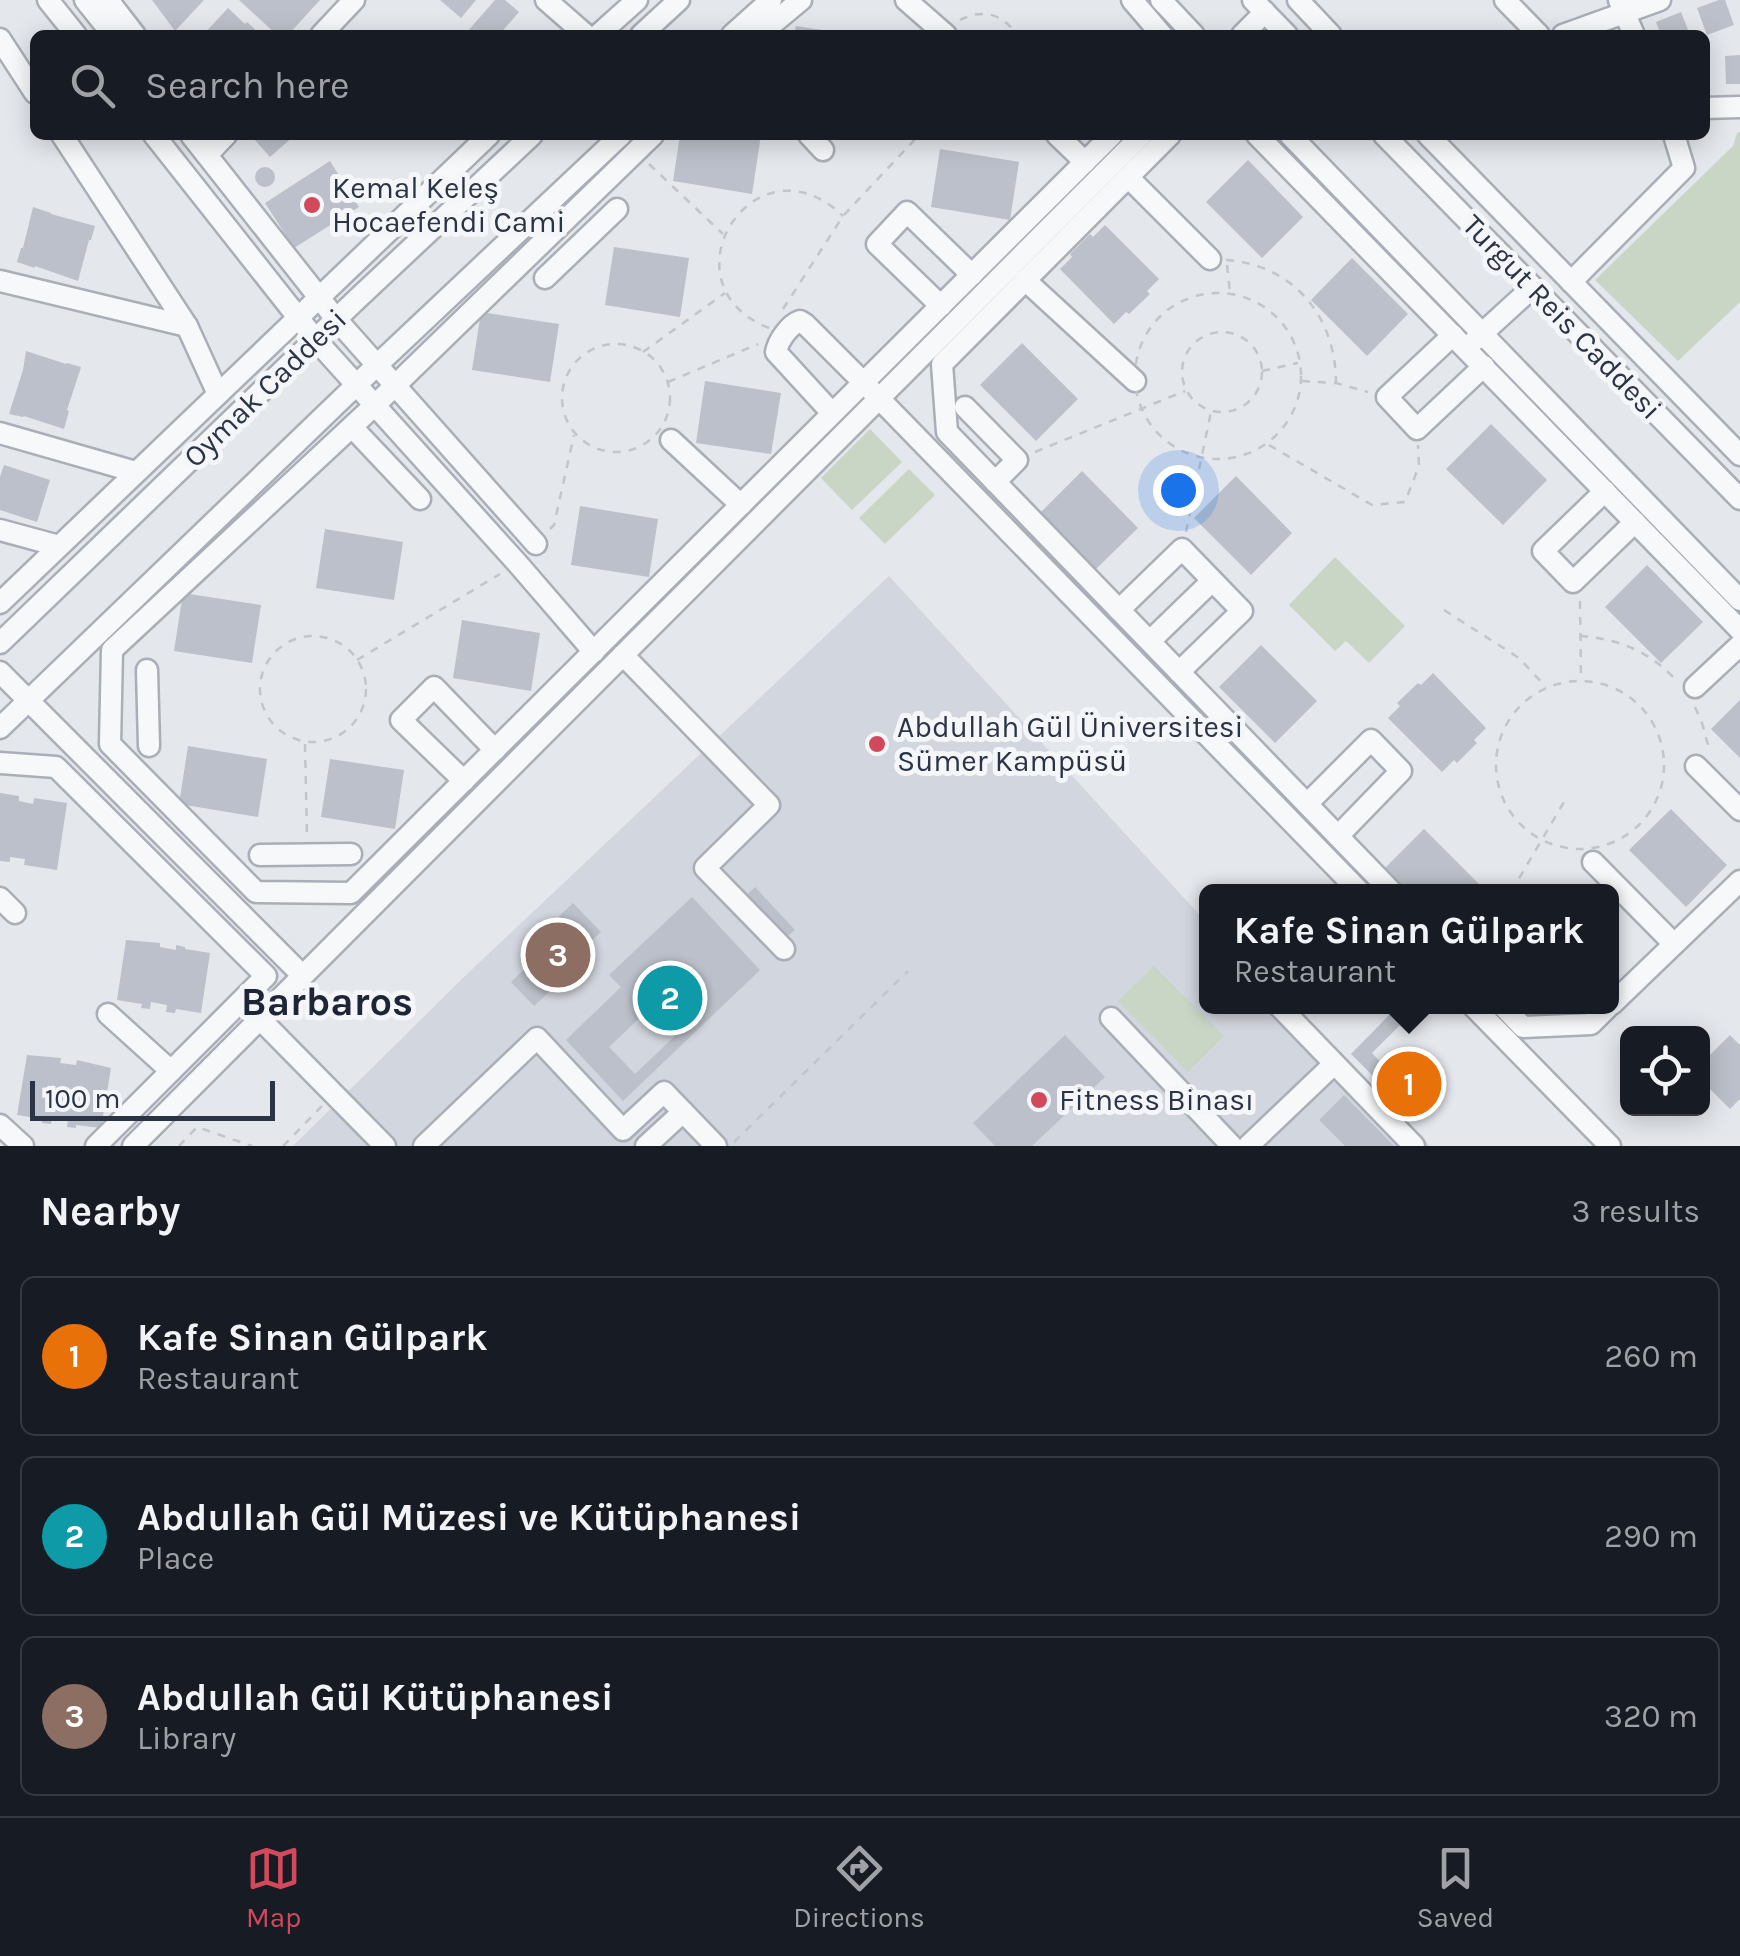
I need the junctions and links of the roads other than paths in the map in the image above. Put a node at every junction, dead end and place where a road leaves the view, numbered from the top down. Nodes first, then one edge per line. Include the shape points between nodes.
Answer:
1 (48, 0) edge
2 (85, 0) edge
3 (108, 0) edge
4 (354, 0) edge
5 (636, 0) edge
6 (679, 0) edge
7 (771, 0) edge
8 (801, 0) edge
9 (906, 0) edge
10 (1132, 0) edge
11 (1161, 0) edge
12 (1298, 0) edge
13 (1505, 0) edge
14 (1660, 0) edge
15 (554, 3) edge
16 (1259, 6) edge
17 (1622, 6) edge
18 (72, 30) edge
19 (108, 30) edge
20 (130, 30) edge
21 (329, 30) edge
22 (581, 30) edge
23 (603, 30) edge
24 (646, 30) edge
25 (738, 30) edge
26 (765, 30) edge
27 (940, 30) edge
28 (1158, 30) edge
29 (1189, 30) edge
30 (1245, 30) edge
31 (1282, 30) edge
32 (1327, 30) edge
33 (1534, 30) edge
34 (1573, 30) edge
35 (1632, 30) edge
36 (0, 40) edge
37 (30, 85) edge
38 (1740, 107) edge
39 (1710, 108) edge
40 (65, 140) edge
41 (158, 140) edge
42 (475, 140) edge
43 (527, 140) edge
44 (615, 140) edge
45 (648, 140) edge
46 (1062, 140) edge
47 (1107, 140) edge
48 (1137, 140) edge
49 (1165, 140) edge
50 (1263, 140) edge
51 (1294, 140) edge
52 (1389, 140) edge
53 (1433, 140) edge
54 (1676, 140) edge
55 (216, 142) edge
56 (1084, 162) junction
57 (1128, 177) junction
58 (617, 210) dead end
59 (561, 224) junction
60 (580, 244) junction
61 (1210, 260) dead end
62 (972, 274) junction
63 (545, 278) dead end
64 (1026, 280) junction
65 (0, 281) edge
66 (1571, 282) junction
67 (1533, 287) junction
68 (319, 298) junction
69 (940, 306) junction
70 (298, 318) junction
71 (336, 319) junction
72 (187, 326) junction
73 (315, 339) junction
74 (1467, 339) junction
75 (376, 366) junction
76 (1484, 366) junction
77 (1136, 381) road end
78 (863, 382) junction
79 (356, 385) junction
80 (394, 386) junction
81 (218, 394) junction
82 (878, 399) junction
83 (376, 406) junction
84 (965, 407) dead end
85 (832, 413) junction
86 (352, 427) junction
87 (0, 433) edge
88 (671, 440) dead end
89 (1740, 454) edge
90 (136, 472) junction
91 (995, 482) junction
92 (1605, 491) junction
93 (420, 499) dead end
94 (1740, 499) edge
95 (740, 505) junction
96 (505, 509) junction
97 (1635, 522) junction
98 (484, 527) junction
99 (0, 530) edge
100 (536, 544) road end
101 (59, 546) junction
102 (1212, 580) junction
103 (1740, 600) edge
104 (0, 603) edge
105 (1119, 610) junction
106 (1740, 630) edge
107 (1150, 642) junction
108 (0, 643) edge
109 (1740, 645) edge
110 (594, 652) junction
111 (623, 655) junction
112 (147, 670) dead end
113 (0, 672) edge
114 (1179, 672) junction
115 (1689, 691) road end
116 (28, 700) junction
117 (148, 707) junction
118 (111, 708) junction
119 (0, 728) edge
120 (149, 746) dead end
121 (495, 750) junction
122 (0, 762) edge
123 (1696, 766) dead end
124 (464, 781) junction
125 (1307, 804) junction
126 (1740, 810) edge
127 (1338, 836) junction
128 (307, 854) junction
129 (351, 854) dead end
130 (260, 855) dead end
131 (1593, 862) dead end
132 (207, 879) junction
133 (1740, 881) edge
134 (1352, 884) edge
135 (1384, 884) edge
136 (1615, 884) edge
137 (1619, 888) edge
138 (308, 892) junction
139 (186, 897) junction
140 (1674, 944) junction
141 (784, 949) dead end
142 (302, 975) junction
143 (1619, 996) edge
144 (108, 1014) dead end
145 (1287, 1014) edge
146 (1481, 1014) edge
147 (1511, 1014) edge
148 (1601, 1014) edge
149 (259, 1018) junction
150 (1110, 1018) dead end
151 (1334, 1064) junction
152 (171, 1071) junction
153 (683, 1112) junction
154 (0, 1125) edge
155 (22, 1146) edge
156 (96, 1146) edge
157 (133, 1146) edge
158 (385, 1146) edge
159 (424, 1146) edge
160 (646, 1146) edge
161 (716, 1146) edge
162 (1232, 1146) edge
163 (1248, 1146) edge
164 (1414, 1146) edge
165 (1610, 1146) edge

1 - 18 street
2 - 19 street
3 - 20 street
4 - 21 street
5 - 23 street
6 - 24 street
7 - 25 street
8 - 26 street
9 - 27 street
10 - 28 street
11 - 29 street
12 - 32 street
13 - 33 street
14 - 17 street
15 - 22 street
16 - 30 street
16 - 31 street
17 - 34 street
17 - 35 street
36 - 37 street
38 - 39 street
40 - 72 street
41 - 70 street
42 - 68 street, Oymak Caddesi
43 - 71 street, Oymak Caddesi
44 - 75 street
45 - 59 street
46 - 56 street
47 - 56 street
48 - 82 street
49 - 57 street
50 - 74 street
51 - 74 street
52 - 67 street, Turgut Reis Caddesi
53 - 66 street, Turgut Reis Caddesi
54 - 66 street via 1684,168
55 - 68 street
56 - 62 street
57 - 61 street
57 - 64 street
58 - 60 street
59 - 60 street
59 - 80 street
60 - 63 street
62 - 69 street
62 - 69 street via 907,212 877,244
64 - 77 street
64 - 91 street via 942,364 947,432
65 - 72 street
66 - 89 street, Turgut Reis Caddesi
67 - 74 street
67 - 94 street, Turgut Reis Caddesi
68 - 70 street, Oymak Caddesi
68 - 71 street
69 - 78 street
70 - 73 street
70 - 81 street, Oymak Caddesi
71 - 73 street, Oymak Caddesi
71 - 75 street
72 - 81 street
73 - 79 street
73 - 108 street, Oymak Caddesi
74 - 76 street
74 - 76 street via 1387,397 1418,429
74 - 103 street
75 - 79 street
75 - 80 street
76 - 92 street
78 - 82 street
78 - 85 street
78 - 85 street via 805,324 794,323 776,352
79 - 83 street
79 - 116 street
80 - 83 street
80 - 96 street
81 - 90 street, Oymak Caddesi
82 - 111 street
82 - 134 street
83 - 86 street
83 - 98 street
84 - 91 street via 1017,460
85 - 95 street
86 - 93 street
86 - 118 street via 112,650
87 - 90 street
88 - 95 street
90 - 101 street, Oymak Caddesi
91 - 105 street
92 - 97 street
92 - 97 street via 1543,551 1572,582
95 - 110 street
96 - 98 street
96 - 100 street
97 - 106 street
98 - 110 street
99 - 101 street
101 - 104 street, Oymak Caddesi
102 - 105 street via 1182,549
102 - 107 street
102 - 114 street via 1242,611
105 - 107 street
107 - 114 street
109 - 115 street
110 - 121 street
111 - 141 street via 769,805 705,868
111 - 142 street
112 - 117 street
113 - 116 street
114 - 125 street
116 - 119 street
116 - 132 street
117 - 118 street
117 - 120 street
118 - 138 street via 110,744 256,892
121 - 124 street
121 - 124 street via 434,687 401,720
122 - 139 street via 56,767
123 - 126 street
124 - 138 street via 351,893
125 - 127 street
125 - 127 street via 1371,740 1402,771
127 - 135 street
128 - 129 street
128 - 130 street
128 - 138 street
131 - 136 street
132 - 139 street
132 - 142 street
133 - 140 street
137 - 140 street
139 - 152 street via 266,976
140 - 143 street
142 - 149 street
144 - 152 street
145 - 151 street
146 - 165 street
147 - 148 street via 1523,1027 1592,1024
149 - 157 street
149 - 158 street
150 - 162 street
151 - 163 street
151 - 164 street
152 - 156 street
153 - 159 street via 664,1092 623,1130 537,1038
153 - 160 street
153 - 161 street
154 - 155 street

